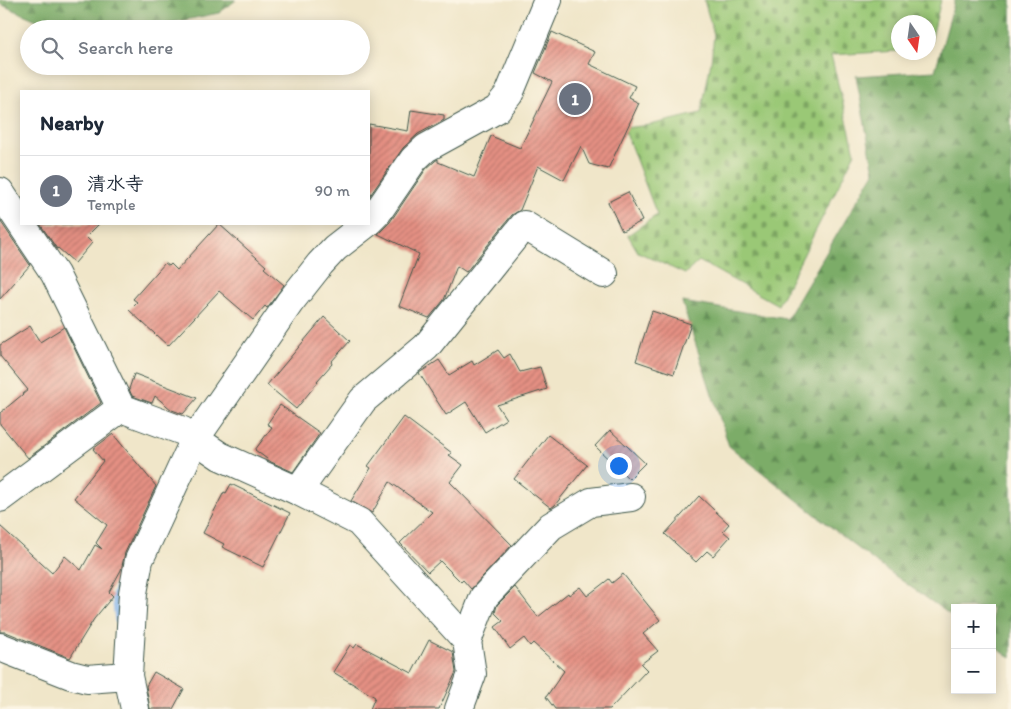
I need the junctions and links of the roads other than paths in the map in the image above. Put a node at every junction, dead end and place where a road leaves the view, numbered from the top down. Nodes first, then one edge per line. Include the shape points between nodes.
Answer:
1 (548, 0) edge
2 (0, 192) edge
3 (370, 220) edge
4 (20, 222) edge
5 (22, 225) edge
6 (365, 225) edge
7 (604, 274) dead end
8 (121, 408) junction
9 (195, 438) junction
10 (298, 491) junction
11 (631, 497) dead end
12 (0, 498) edge
13 (467, 641) junction
14 (0, 647) edge
15 (119, 677) junction
16 (135, 709) edge
17 (459, 709) edge

1 - 3 street via 504,102 498,109 426,148 414,159
2 - 4 street
5 - 8 street via 55,274
6 - 9 street via 320,264
7 - 10 street via 524,225 426,347 362,400
8 - 9 street
8 - 12 street
9 - 10 street via 220,456
9 - 15 street via 139,560
10 - 13 street via 359,522
11 - 13 street via 591,502 551,526 484,598
13 - 17 street via 472,674
14 - 15 street via 71,675 87,679
15 - 16 street

